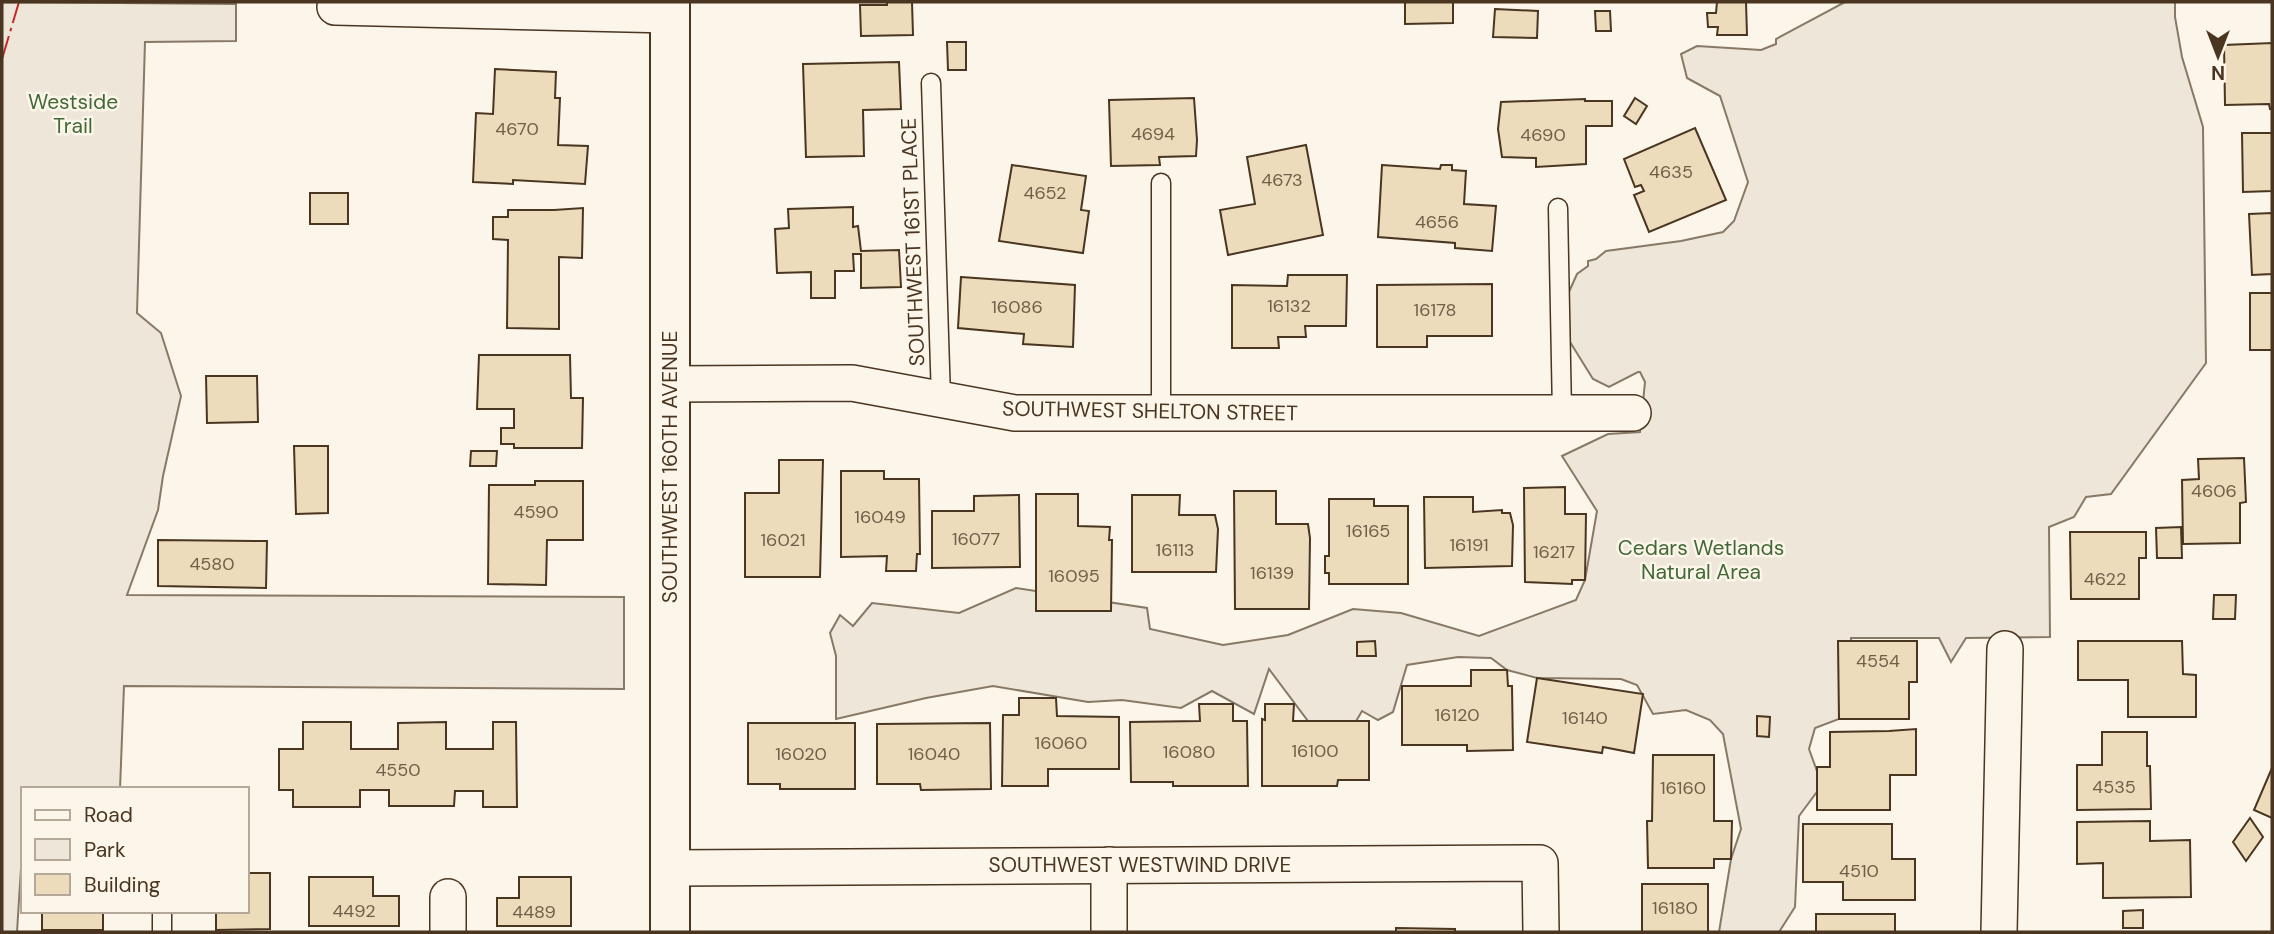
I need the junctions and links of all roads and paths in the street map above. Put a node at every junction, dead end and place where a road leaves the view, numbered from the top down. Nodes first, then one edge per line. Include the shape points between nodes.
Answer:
1 (335, 5) edge
2 (670, 9) edge
3 (930, 83) dead end
4 (1161, 183) dead end
5 (1558, 208) dead end
6 (670, 384) junction
7 (941, 399) junction
8 (1161, 413) junction
9 (1562, 413) junction
10 (1633, 413) dead end
11 (2006, 649) dead end
12 (1109, 865) junction
13 (670, 868) junction
14 (448, 897) dead end
15 (162, 913) edge
16 (162, 932) edge
17 (448, 932) edge
18 (670, 932) edge
19 (1110, 932) edge
20 (1541, 932) edge
21 (1998, 932) edge

1 - 2 street
2 - 6 street, SOUTHWEST 160TH AVENUE
3 - 7 lane, SOUTHWEST 161ST PLACE
4 - 8 lane
5 - 9 lane
6 - 7 street, SOUTHWEST SHELTON STREET via 852,383
6 - 13 street, SOUTHWEST 160TH AVENUE
7 - 8 street, SOUTHWEST SHELTON STREET via 1015,413
8 - 9 street, SOUTHWEST SHELTON STREET
9 - 10 street, SOUTHWEST SHELTON STREET
11 - 21 street
12 - 13 street, SOUTHWEST WESTWIND DRIVE
12 - 19 street
12 - 20 street, SOUTHWEST WESTWIND DRIVE via 1541,863
13 - 18 street, SOUTHWEST 160TH AVENUE
14 - 17 street
15 - 16 lane

